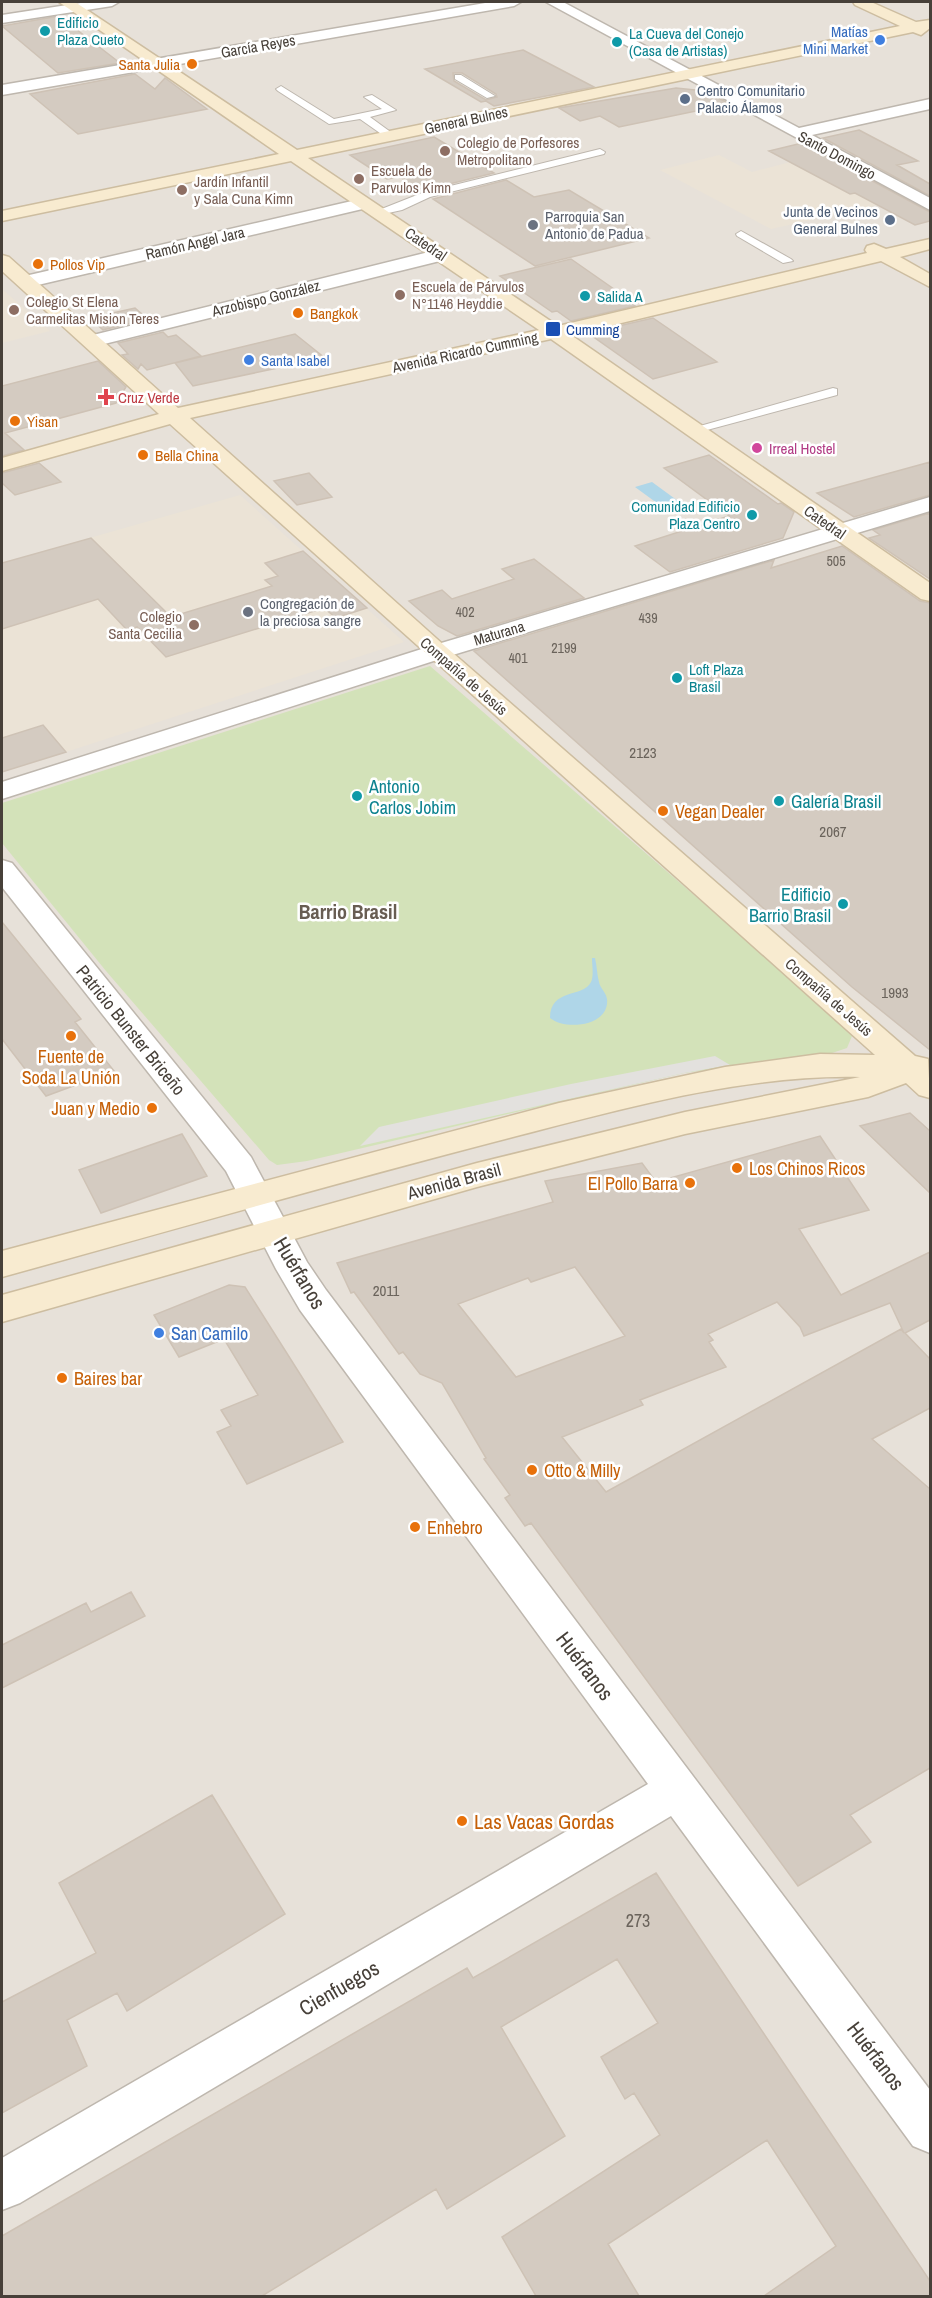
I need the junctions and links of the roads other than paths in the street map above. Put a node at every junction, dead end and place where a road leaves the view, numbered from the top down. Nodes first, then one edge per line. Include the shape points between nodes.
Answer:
1 (112, 2) edge
2 (514, 2) edge
3 (553, 2) edge
4 (860, 2) edge
5 (71, 4) edge
6 (2, 19) edge
7 (923, 25) edge
8 (930, 34) edge
9 (157, 63) junction
10 (688, 74) junction
11 (458, 77) dead end
12 (281, 89) dead end
13 (2, 90) edge
14 (490, 96) dead end
15 (369, 97) dead end
16 (930, 104) edge
17 (362, 116) junction
18 (797, 133) junction
19 (391, 136) junction
20 (600, 152) dead end
21 (295, 156) junction
22 (930, 205) edge
23 (372, 208) junction
24 (2, 216) edge
25 (930, 228) edge
26 (741, 234) dead end
27 (863, 243) junction
28 (930, 244) edge
29 (441, 255) junction
30 (883, 255) junction
31 (2, 261) edge
32 (787, 261) junction
33 (930, 281) edge
34 (25, 282) junction
35 (546, 326) junction
36 (92, 341) junction
37 (832, 392) dead end
38 (167, 408) junction
39 (692, 429) junction
40 (2, 445) edge
41 (2, 465) edge
42 (930, 504) edge
43 (839, 532) junction
44 (930, 594) edge
45 (437, 652) junction
46 (2, 790) edge
47 (2, 869) edge
48 (924, 1073) edge
49 (255, 1194) junction
50 (274, 1230) junction
51 (2, 1264) edge
52 (2, 1309) edge
53 (677, 1790) junction
54 (930, 2128) edge
55 (2, 2185) edge

1 - 5 street
2 - 9 street, García Reyes
3 - 10 street, Santo Domingo
4 - 7 main road
5 - 6 street
5 - 9 main road, Catedral
7 - 8 main road
7 - 10 main road, General Bulnes
9 - 13 street, García Reyes
9 - 21 main road, Catedral
10 - 18 street, Santo Domingo
10 - 19 main road, General Bulnes via 508,107
11 - 14 lane
12 - 17 lane via 332,122
15 - 17 lane via 391,110
16 - 18 street
17 - 19 lane
18 - 22 street, Santo Domingo
19 - 21 main road, General Bulnes
20 - 23 lane via 426,195 398,208
21 - 23 main road, Catedral
21 - 24 main road, General Bulnes
23 - 29 main road, Catedral
23 - 34 street, Ramón Angel Jara
25 - 27 main road, Avenida Ricardo Cumming
26 - 32 lane
27 - 30 main road
27 - 32 main road, Avenida Ricardo Cumming
28 - 30 main road, Avenida Ricardo Cumming
29 - 35 main road, Catedral
29 - 36 street, Arzobispo González
30 - 33 main road
30 - 35 main road, Avenida Ricardo Cumming
31 - 34 main road, Compañía de Jesús
32 - 35 main road, Avenida Ricardo Cumming
34 - 36 main road, Compañía de Jesús
35 - 38 main road, Avenida Ricardo Cumming
35 - 39 main road, Catedral
36 - 38 main road, Compañía de Jesús
37 - 39 lane
38 - 40 main road, Avenida Ricardo Cumming
38 - 41 main road, Avenida Ricardo Cumming
38 - 45 main road, Compañía de Jesús
39 - 43 main road, Catedral
42 - 43 street, Maturana
43 - 44 main road, Catedral
43 - 45 street, Maturana
45 - 46 street, Maturana
45 - 48 main road, Compañía de Jesús
47 - 49 street, Patricio Bunster Briceño via 239,1166
48 - 49 main road via 820,1065 725,1078 559,1114
48 - 50 main road, Avenida Brasil via 685,1123
49 - 50 street, Huérfanos
49 - 51 main road
50 - 52 main road, Avenida Brasil
50 - 53 street, Huérfanos via 313,1300
53 - 54 street, Huérfanos
53 - 55 street, Cienfuegos

